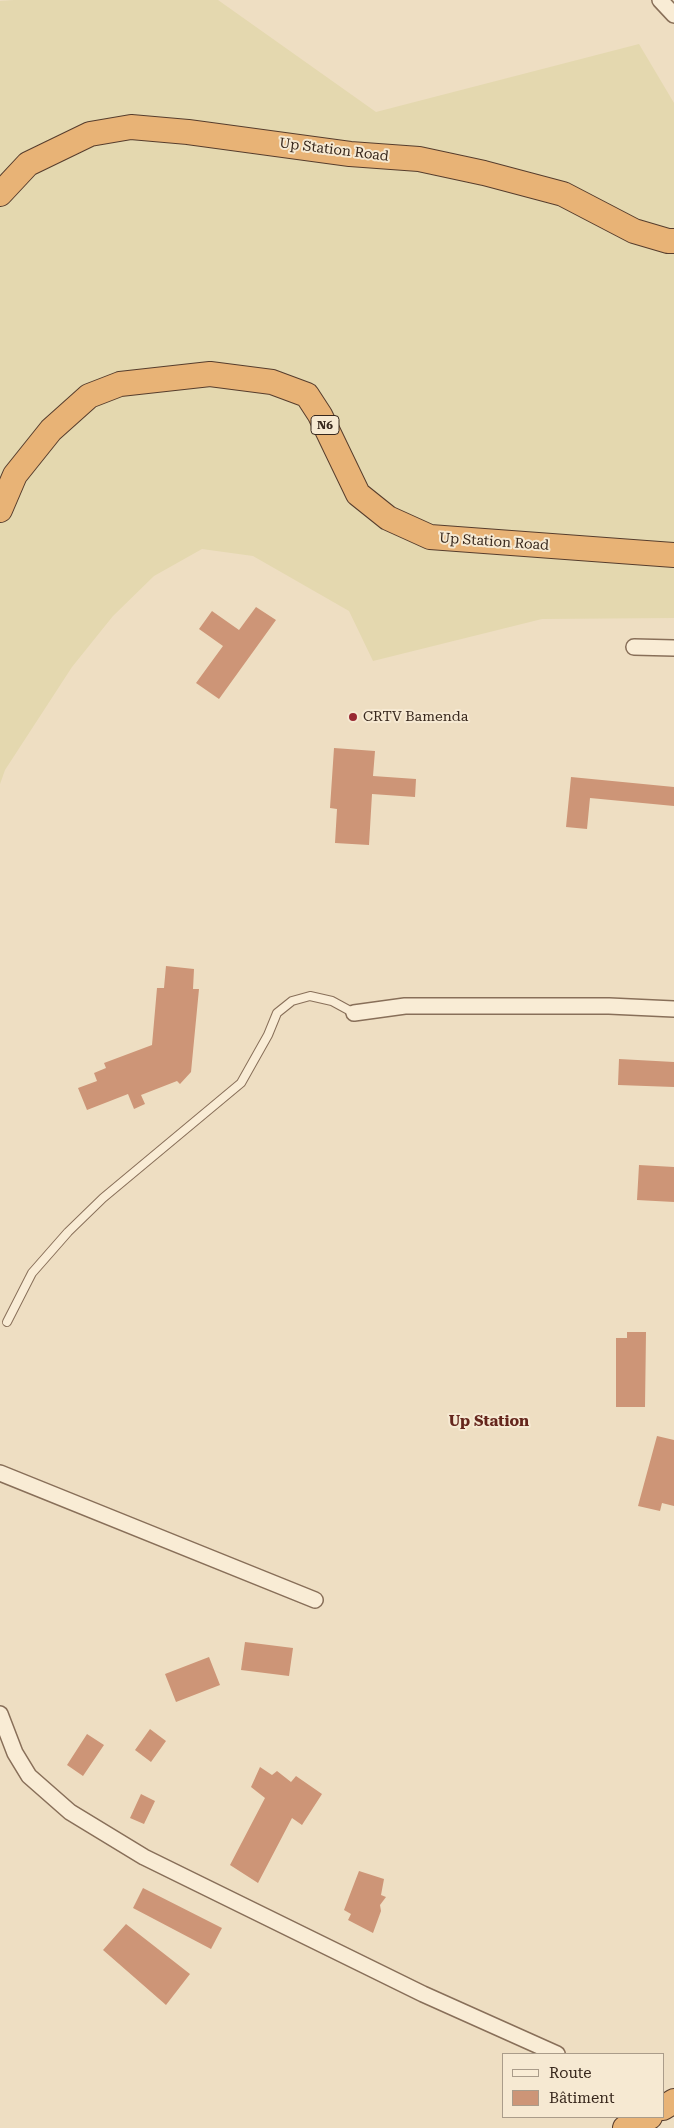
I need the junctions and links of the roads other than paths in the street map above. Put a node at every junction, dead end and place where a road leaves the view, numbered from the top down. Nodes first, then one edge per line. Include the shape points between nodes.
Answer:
1 (660, 0) edge
2 (674, 15) edge
3 (0, 194) edge
4 (674, 241) edge
5 (0, 510) edge
6 (674, 555) edge
7 (634, 647) dead end
8 (674, 648) edge
9 (674, 1009) edge
10 (354, 1013) joint
11 (7, 1322) dead end
12 (0, 1473) edge
13 (315, 1600) dead end
14 (0, 1714) edge
15 (555, 2053) edge
16 (651, 2118) edge
17 (625, 2128) edge

1 - 2 street
3 - 4 highway, Up Station Road via 28,164 90,134 131,127 350,154 419,159 563,194 634,231
5 - 6 highway, Up Station Road / N6 via 15,475 51,430 89,396 120,384 210,374 272,382 307,396 320,415 358,494 388,518 430,537
7 - 8 street
9 - 10 street via 405,1006
10 - 11 lane via 332,1001 310,996 292,1001 277,1014 241,1083 103,1198 68,1232 32,1273
12 - 13 street
14 - 15 street via 15,1753 29,1776 70,1812 144,1857 423,1994
16 - 17 highway

